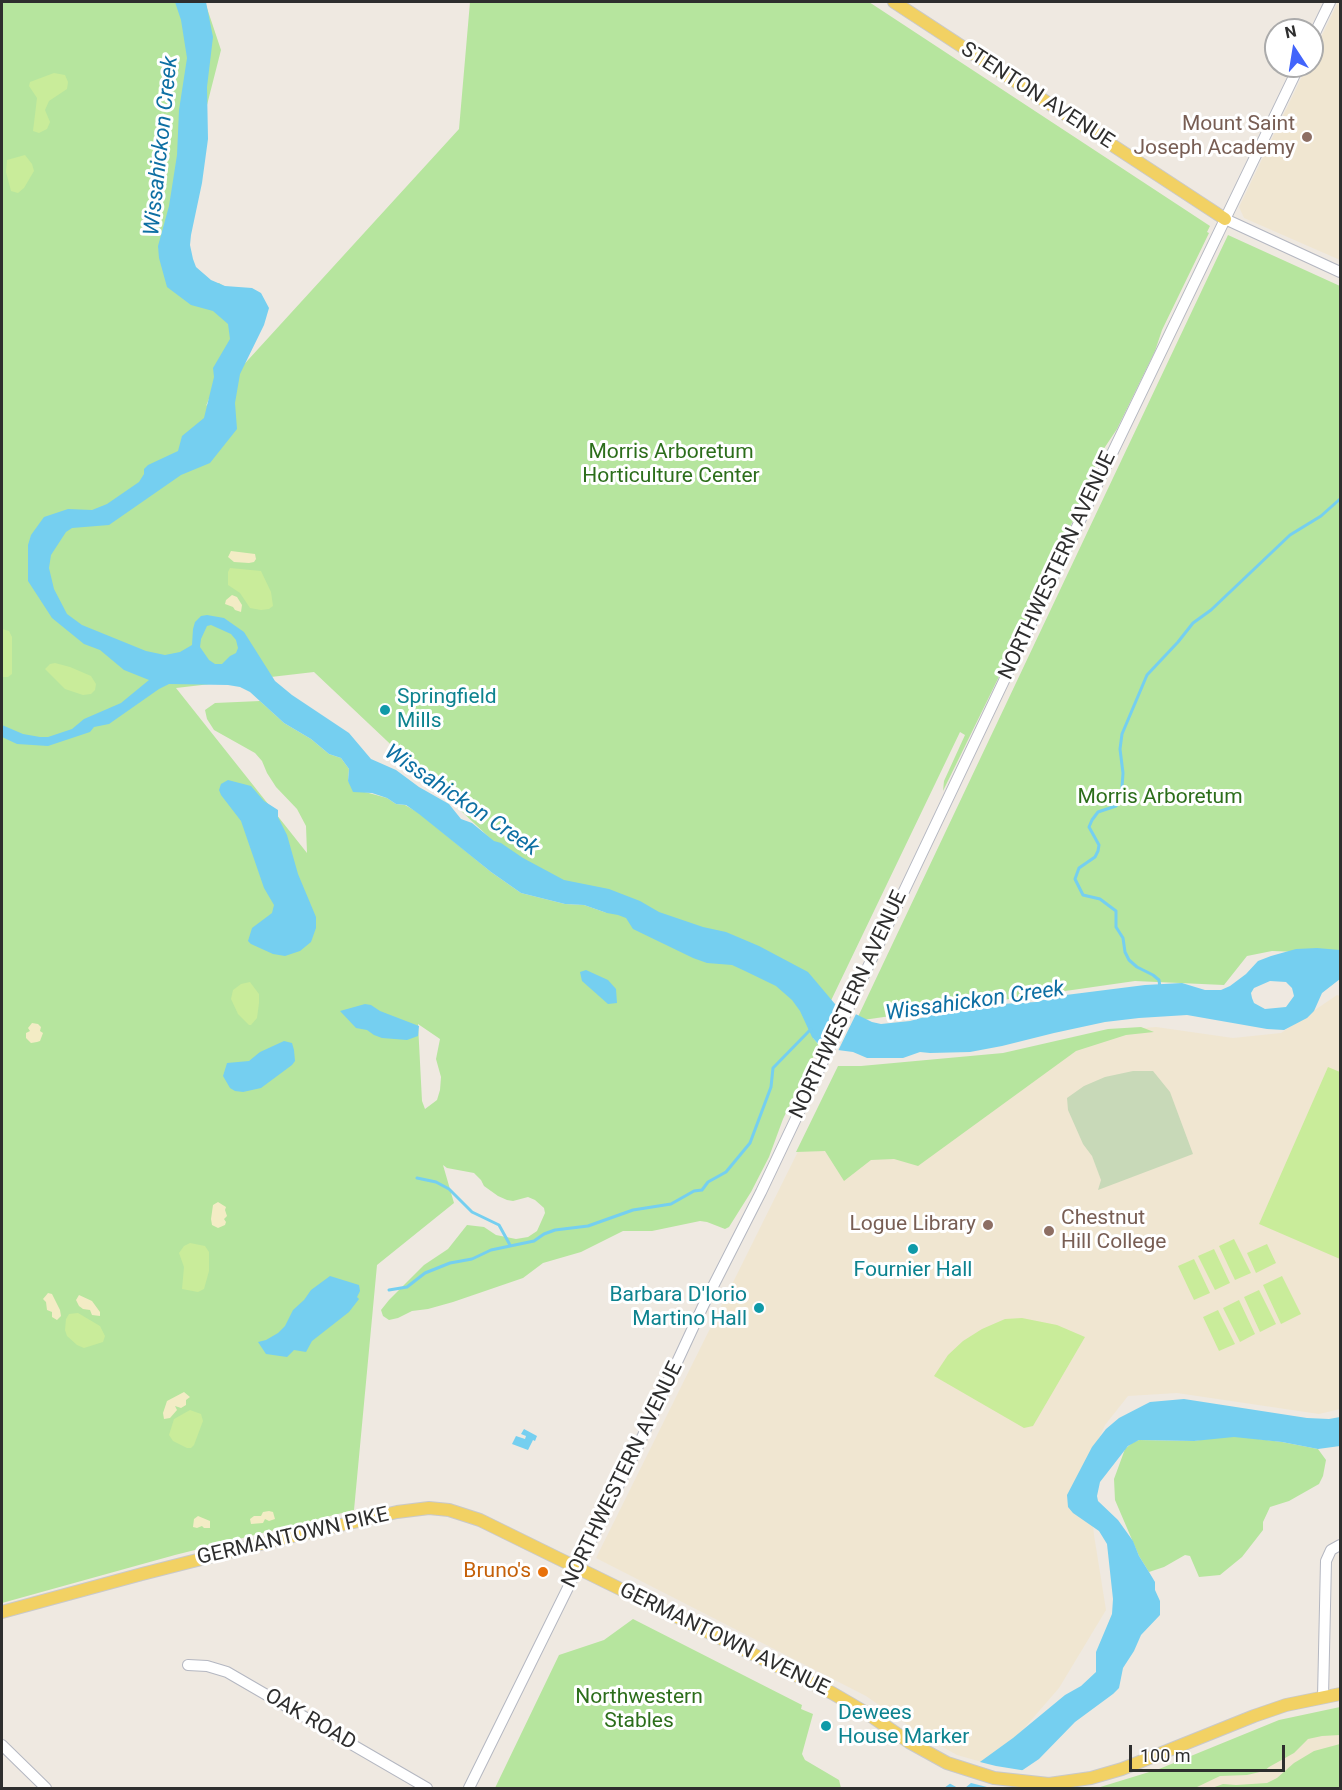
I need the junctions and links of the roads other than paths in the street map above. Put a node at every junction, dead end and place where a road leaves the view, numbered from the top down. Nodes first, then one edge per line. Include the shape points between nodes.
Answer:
1 (894, 2) edge
2 (1330, 2) edge
3 (1322, 18) edge
4 (1293, 78) edge
5 (1225, 219) junction
6 (1341, 272) edge
7 (1341, 1545) edge
8 (578, 1569) junction
9 (2, 1612) edge
10 (188, 1665) dead end
11 (1341, 1694) edge
12 (1323, 1697) junction
13 (2, 1745) edge
14 (46, 1788) edge
15 (427, 1788) edge
16 (469, 1788) edge

1 - 5 main road, STENTON AVENUE
2 - 3 street
4 - 5 street, NORTHWESTERN AVENUE
5 - 6 street, STENTON AVENUE
5 - 8 street, NORTHWESTERN AVENUE
7 - 12 street via 1331,1550 1326,1561
8 - 9 main road, GERMANTOWN PIKE via 470,1516 449,1510 418,1509 271,1541
8 - 12 main road, GERMANTOWN AVENUE via 832,1693 915,1746 961,1769 1012,1782 1049,1784 1106,1774 1254,1716
8 - 16 street, NORTHWESTERN AVENUE
10 - 15 street, OAK ROAD via 207,1665 227,1672
11 - 12 main road, GERMANTOWN AVENUE
13 - 14 street

